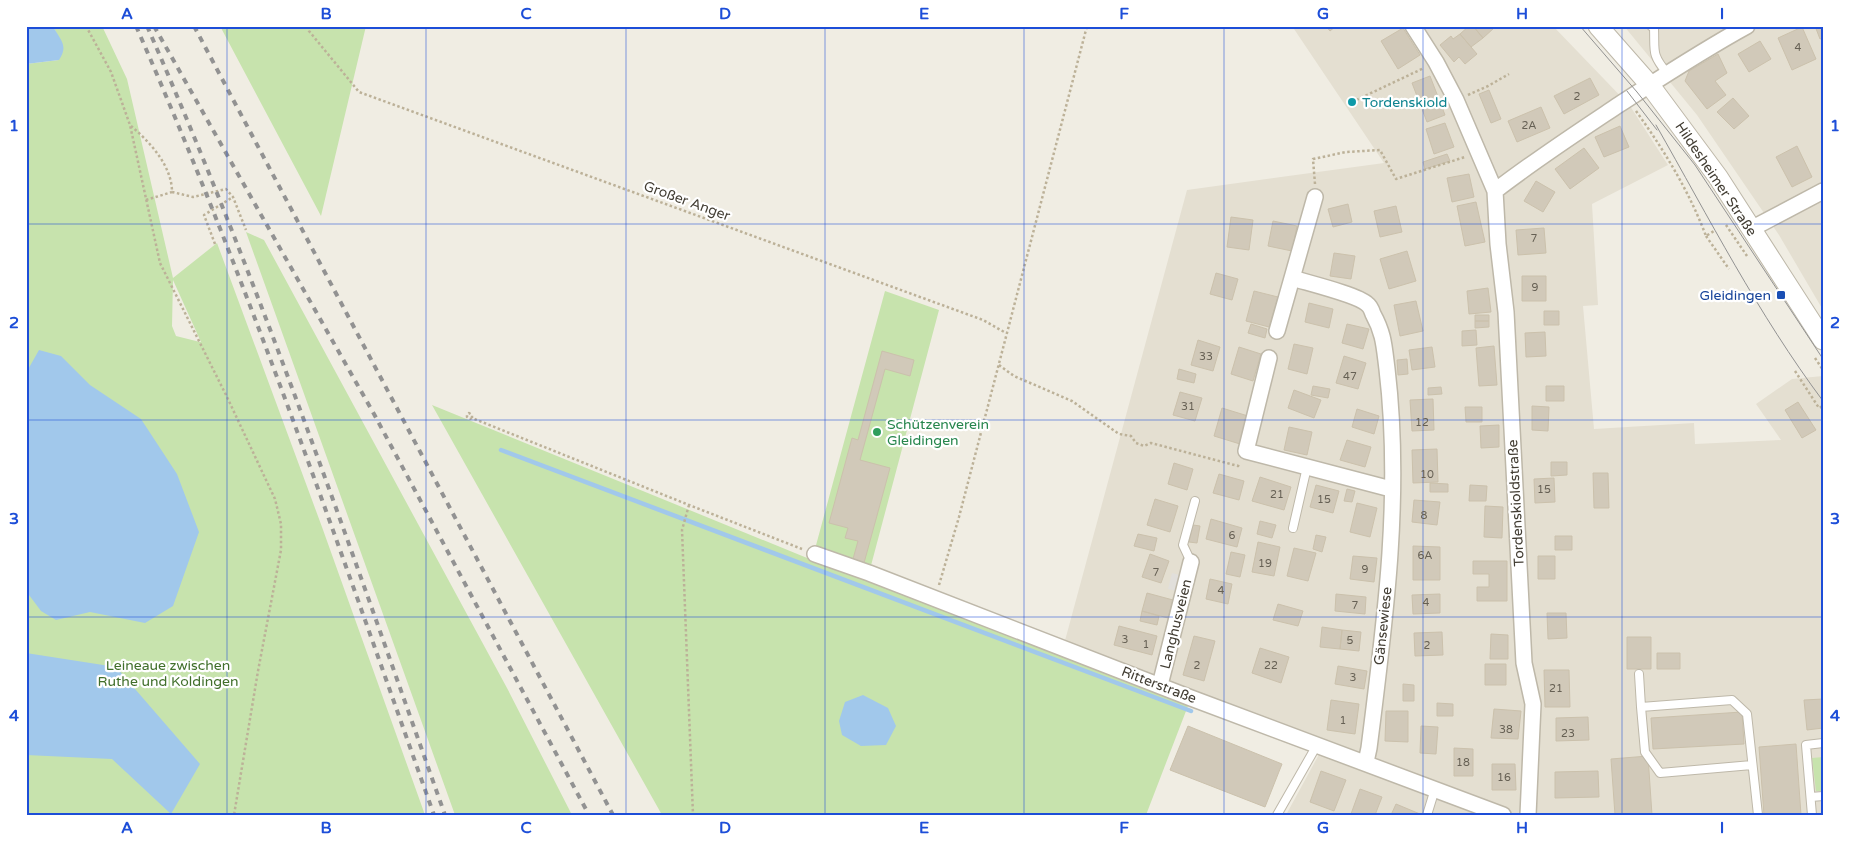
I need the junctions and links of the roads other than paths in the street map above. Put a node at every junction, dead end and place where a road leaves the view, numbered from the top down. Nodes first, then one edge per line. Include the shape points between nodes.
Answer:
1 (1413, 26) edge
2 (1598, 26) edge
3 (1651, 26) edge
4 (1748, 26) edge
5 (1666, 74) junction
6 (1649, 84) junction
7 (1495, 191) junction
8 (1823, 191) edge
9 (1315, 197) road end
10 (1751, 229) junction
11 (1292, 278) junction
12 (1277, 332) dead end
13 (1823, 340) edge
14 (1269, 358) dead end
15 (1307, 467) junction
16 (1391, 489) junction
17 (1195, 501) dead end
18 (1293, 528) dead end
19 (815, 554) road end
20 (1191, 562) joint
21 (1639, 674) dead end
22 (1160, 685) junction
23 (1641, 707) junction
24 (1823, 744) edge
25 (1317, 745) junction
26 (1366, 762) junction
27 (1752, 765) junction
28 (1435, 789) junction
29 (1823, 796) edge
30 (1810, 797) junction
31 (1277, 815) edge
32 (1427, 815) edge
33 (1503, 815) edge
34 (1528, 815) edge
35 (1758, 815) edge
36 (1812, 815) edge

1 - 7 street, Tordenskioldstraße via 1456,100
2 - 6 street, Hildesheimer Straße
3 - 5 lane via 1654,28 1654,54
4 - 5 street
5 - 6 street
6 - 7 street via 1538,158
6 - 10 street, Hildesheimer Straße via 1718,176
7 - 34 street, Tordenskioldstraße via 1506,312 1524,663 1533,704
8 - 10 street
9 - 11 street
10 - 13 street, Hildesheimer Straße
11 - 12 street
11 - 16 street, Gänsewiese via 1368,304 1382,329 1392,442
14 - 15 street via 1246,451
15 - 16 street
15 - 18 lane
16 - 26 street, Gänsewiese via 1391,540 1384,629
17 - 20 lane via 1183,545
19 - 22 street, Ritterstraße
20 - 22 street, Langhusveien
21 - 23 lane
22 - 25 street, Ritterstraße
23 - 27 lane via 1646,752 1660,773
23 - 27 lane via 1732,700 1747,714
24 - 30 lane via 1806,745
25 - 26 street, Ritterstraße
25 - 31 lane
26 - 28 street, Ritterstraße
27 - 35 lane
28 - 32 lane
28 - 33 street, Ritterstraße
29 - 30 lane
30 - 36 lane

